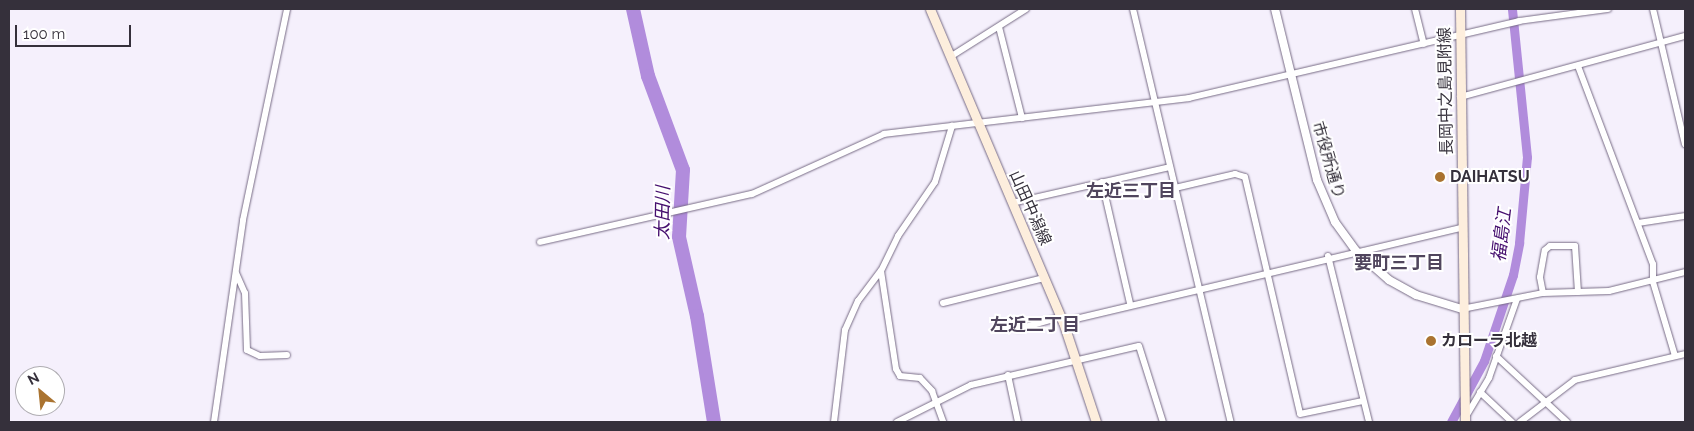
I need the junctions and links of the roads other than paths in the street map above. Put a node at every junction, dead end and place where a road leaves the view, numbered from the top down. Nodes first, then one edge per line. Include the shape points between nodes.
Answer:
1 (287, 9) edge
2 (930, 9) edge
3 (1010, 9) edge
4 (1026, 9) edge
5 (1133, 9) edge
6 (1276, 9) edge
7 (1415, 9) edge
8 (1460, 9) edge
9 (1608, 9) edge
10 (1653, 9) edge
11 (1015, 16) junction
12 (999, 27) junction
13 (1459, 34) junction
14 (1685, 36) edge
15 (1662, 42) junction
16 (1424, 44) junction
17 (950, 57) junction
18 (1578, 66) junction
19 (1290, 74) junction
20 (1460, 98) junction
21 (1156, 102) junction
22 (1022, 118) junction
23 (977, 124) junction
24 (952, 126) junction
25 (1685, 144) edge
26 (1170, 167) junction
27 (1102, 182) junction
28 (1175, 188) junction
29 (1012, 203) junction
30 (1685, 216) edge
31 (1638, 223) junction
32 (1461, 228) junction
33 (540, 242) dead end
34 (1356, 251) junction
35 (1328, 256) junction
36 (235, 269) junction
37 (882, 271) junction
38 (1266, 272) junction
39 (1685, 272) edge
40 (1044, 278) junction
41 (1653, 282) junction
42 (1198, 289) junction
43 (1578, 292) junction
44 (1543, 293) junction
45 (1514, 299) junction
46 (944, 302) dead end
47 (1130, 303) junction
48 (1462, 309) junction
49 (1062, 319) junction
50 (1018, 329) dead end
51 (1685, 354) edge
52 (287, 355) dead end
53 (1496, 356) junction
54 (1675, 356) junction
55 (1078, 360) junction
56 (1008, 375) junction
57 (1480, 392) junction
58 (936, 399) junction
59 (1364, 401) junction
60 (1546, 402) junction
61 (1465, 416) edge
62 (214, 422) edge
63 (834, 422) edge
64 (897, 422) edge
65 (943, 422) edge
66 (1018, 422) edge
67 (1096, 422) edge
68 (1163, 422) edge
69 (1231, 422) edge
70 (1369, 422) edge
71 (1512, 422) edge
72 (1520, 422) edge
73 (1568, 422) edge

1 - 36 street
2 - 17 main road, 山田中潟線
3 - 11 street
4 - 11 street
5 - 21 street
6 - 19 street, 市役所通り
7 - 16 street
8 - 13 main road, 長岡中之島見附線
9 - 13 street via 1519,21
10 - 15 street
11 - 12 street
12 - 17 street
12 - 22 street
13 - 16 street
13 - 20 main road, 長岡中之島見附線
14 - 15 street
15 - 18 street
15 - 25 street
16 - 19 street
17 - 23 main road, 山田中潟線
18 - 20 street
18 - 31 street
19 - 21 street
19 - 34 street, 市役所通り via 1323,198
20 - 32 main road, 長岡中之島見附線
21 - 22 street
21 - 26 street
22 - 23 street
23 - 24 street
23 - 29 main road, 山田中潟線
24 - 33 street via 867,139 778,184 732,199
24 - 37 street via 935,182 898,236
26 - 27 street
26 - 28 street
27 - 29 street
27 - 47 street
28 - 38 street via 1235,174 1245,177
28 - 42 street
29 - 40 main road, 山田中潟線
30 - 31 street
31 - 41 street via 1656,273
32 - 34 street
32 - 48 main road, 長岡中之島見附線
34 - 35 street
34 - 48 street, 市役所通り via 1404,289
35 - 38 street
35 - 59 street
36 - 52 street via 244,292 247,350 260,356
36 - 62 street
37 - 58 street via 896,369 900,376 920,378
37 - 63 street via 858,301 845,330
38 - 42 street
38 - 59 street via 1300,414
39 - 41 street
40 - 46 street
40 - 49 main road, 山田中潟線
41 - 43 street
41 - 54 street
42 - 47 street
42 - 69 street
43 - 44 street
43 - 44 street via 1575,246 1550,246 1545,250 1540,277
44 - 45 street
45 - 48 street
45 - 53 street
47 - 49 street
48 - 61 main road, 長岡中之島見附線
49 - 50 street
49 - 55 main road, 山田中潟線
51 - 54 street
53 - 57 street
53 - 60 street
54 - 60 street via 1575,380
55 - 56 street
55 - 67 main road, 山田中潟線
55 - 68 street via 1140,346
56 - 58 street
56 - 66 street
57 - 61 street
57 - 71 street
58 - 64 street
58 - 65 street
59 - 70 street
60 - 72 street
60 - 73 street

